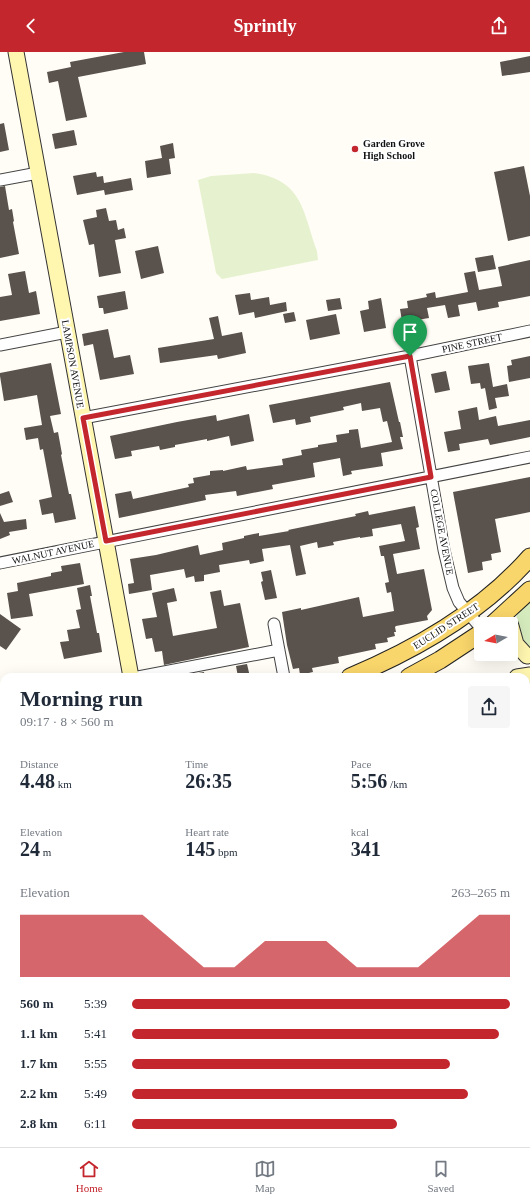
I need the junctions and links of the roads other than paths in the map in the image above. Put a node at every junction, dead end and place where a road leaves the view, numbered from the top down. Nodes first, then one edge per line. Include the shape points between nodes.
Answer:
1 (16, 52) edge
2 (38, 173) junction
3 (0, 180) edge
4 (530, 331) edge
5 (67, 332) junction
6 (0, 345) edge
7 (410, 356) junction
8 (83, 418) junction
9 (530, 457) edge
10 (431, 477) junction
11 (106, 541) junction
12 (530, 557) edge
13 (0, 563) edge
14 (530, 590) edge
15 (467, 613) junction
16 (513, 617) edge
17 (474, 620) edge
18 (274, 624) dead end
19 (474, 638) edge
20 (518, 646) edge
21 (279, 650) junction
22 (518, 653) edge
23 (529, 657) edge
24 (130, 673) edge
25 (159, 673) edge
26 (283, 673) edge
27 (359, 673) edge
28 (416, 673) edge

1 - 2 street, LAMPSON AVENUE
2 - 3 street
2 - 5 street, LAMPSON AVENUE
4 - 7 street, PINE STREET
5 - 6 street
5 - 8 street, LAMPSON AVENUE
7 - 8 street, PINE STREET
7 - 10 street, COLLEGE AVENUE
8 - 11 street, LAMPSON AVENUE
9 - 10 street, WALNUT AVENUE
10 - 11 street, WALNUT AVENUE
10 - 15 street, COLLEGE AVENUE via 453,588
11 - 13 street, WALNUT AVENUE
11 - 24 street, LAMPSON AVENUE
12 - 15 main road, EUCLID STREET via 501,588
14 - 16 main road
15 - 17 street, COLLEGE AVENUE
15 - 27 main road, EUCLID STREET via 410,650
18 - 21 street
19 - 28 main road
20 - 23 street
21 - 25 street
21 - 26 street
22 - 23 street

